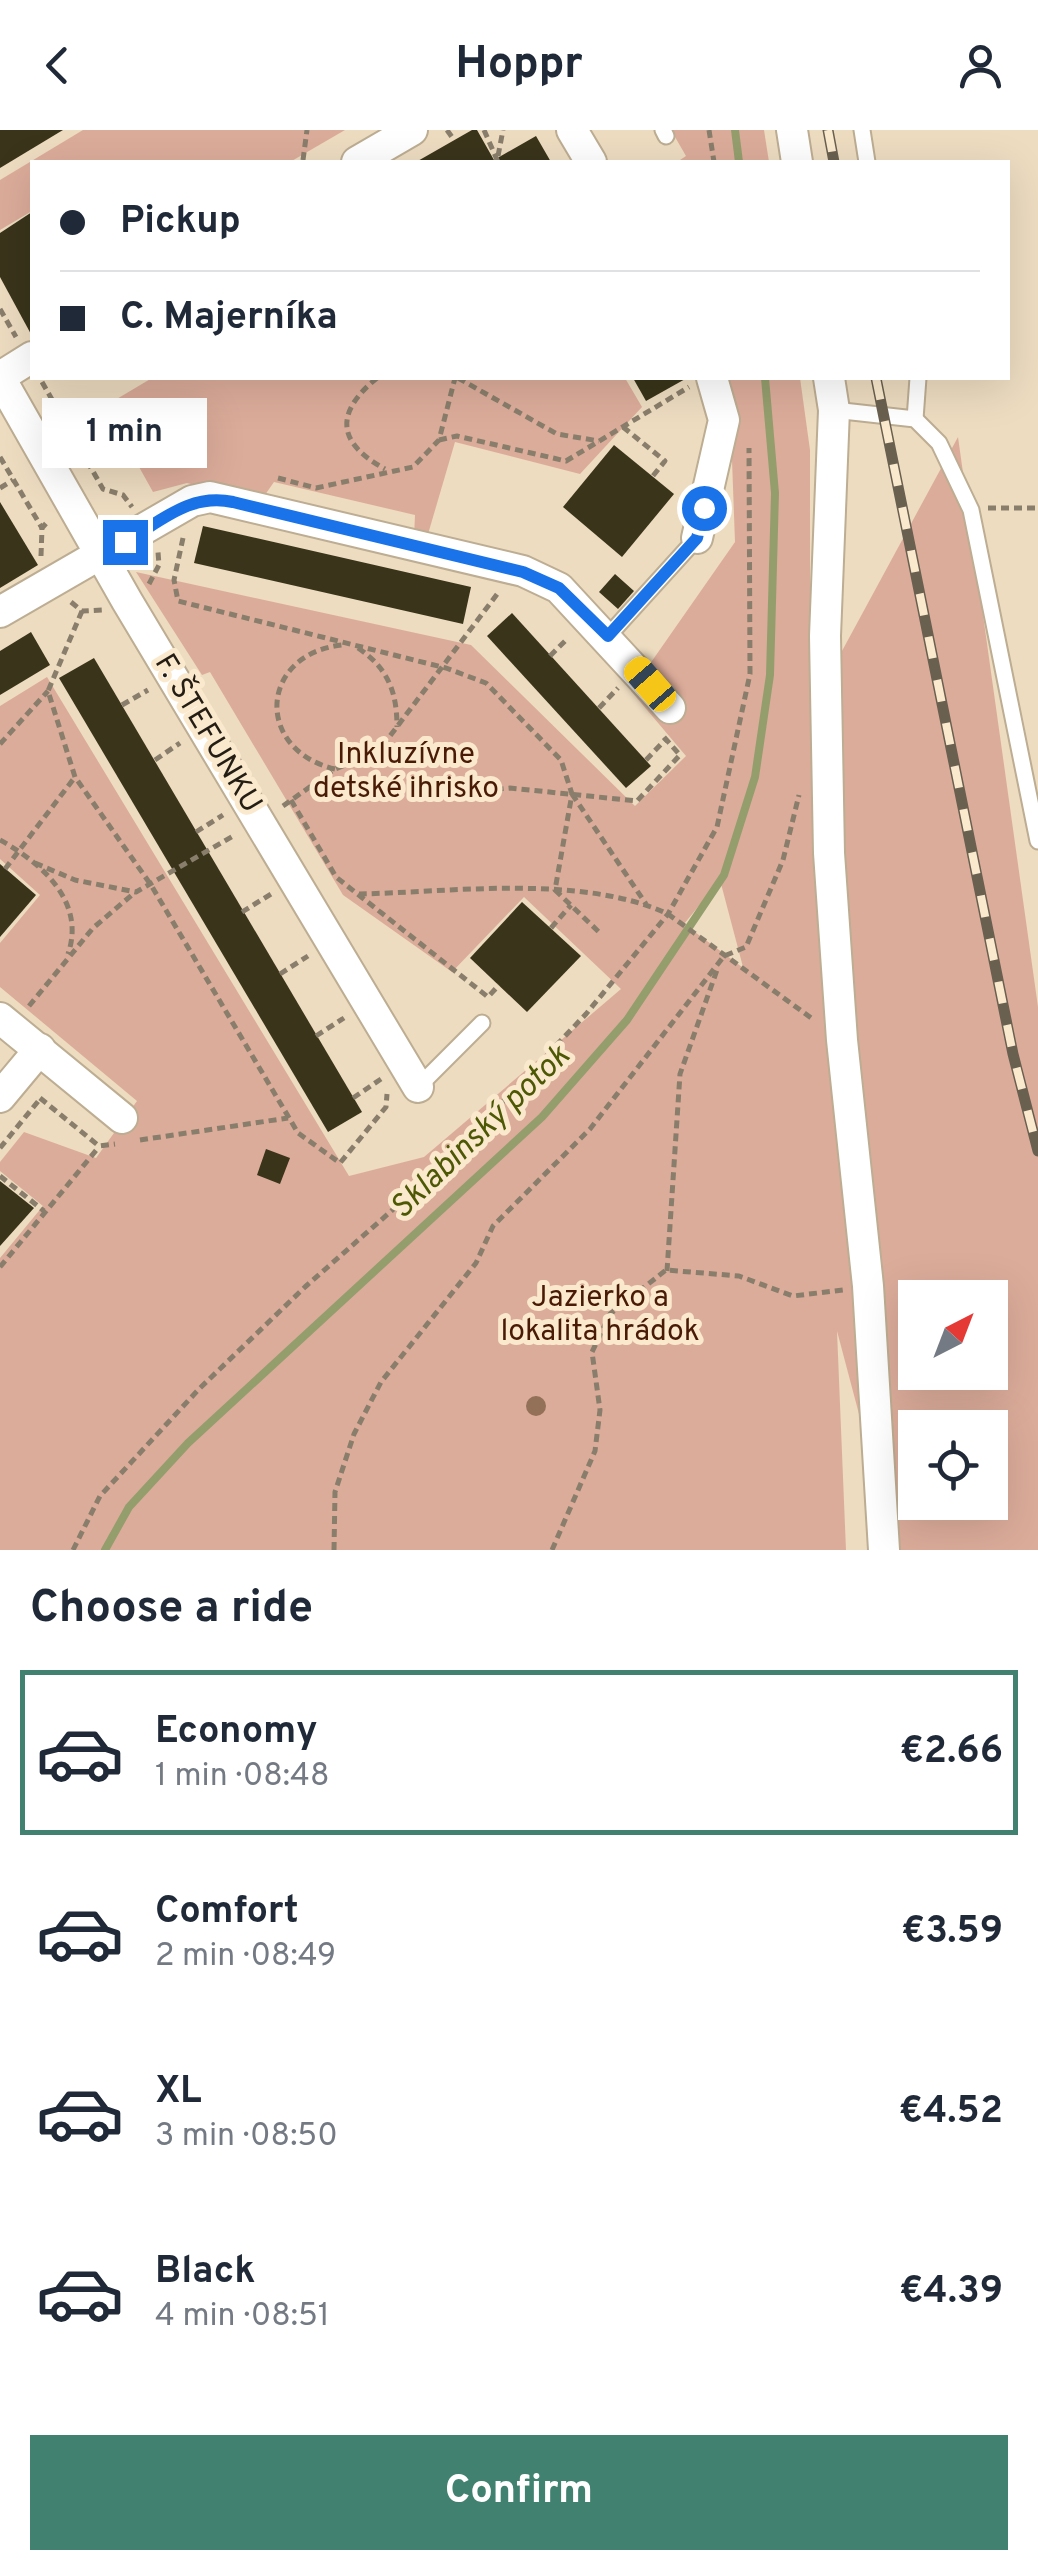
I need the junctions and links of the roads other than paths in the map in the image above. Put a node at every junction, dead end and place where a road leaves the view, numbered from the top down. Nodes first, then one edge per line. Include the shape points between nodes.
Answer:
1 (412, 130) edge
2 (572, 130) edge
3 (792, 130) edge
4 (862, 130) edge
5 (361, 160) edge
6 (590, 160) edge
7 (797, 160) edge
8 (866, 160) edge
9 (30, 358) edge
10 (0, 377) edge
11 (713, 380) edge
12 (830, 380) edge
13 (918, 380) edge
14 (834, 410) junction
15 (915, 419) junction
16 (697, 538) joint
17 (100, 555) junction
18 (0, 612) edge
19 (608, 636) junction
20 (663, 717) road end
21 (1038, 841) edge
22 (6, 1022) edge
23 (482, 1023) dead end
24 (40, 1049) junction
25 (418, 1087) joint
26 (0, 1097) edge
27 (126, 1134) road end
28 (884, 1550) edge

1 - 5 street
2 - 6 street
3 - 7 street
4 - 8 lane
9 - 10 street
10 - 17 street, F. ŠTEFUNKU
11 - 16 street via 724,420
12 - 14 street
13 - 15 lane
14 - 15 lane
14 - 28 street via 824,740
15 - 21 lane via 939,443 970,510
16 - 19 lane
17 - 18 street
17 - 19 street via 210,497 523,572 559,588
17 - 25 street, F. ŠTEFUNKU via 112,612
19 - 20 street
22 - 24 street
23 - 25 lane
24 - 26 street
24 - 27 street

